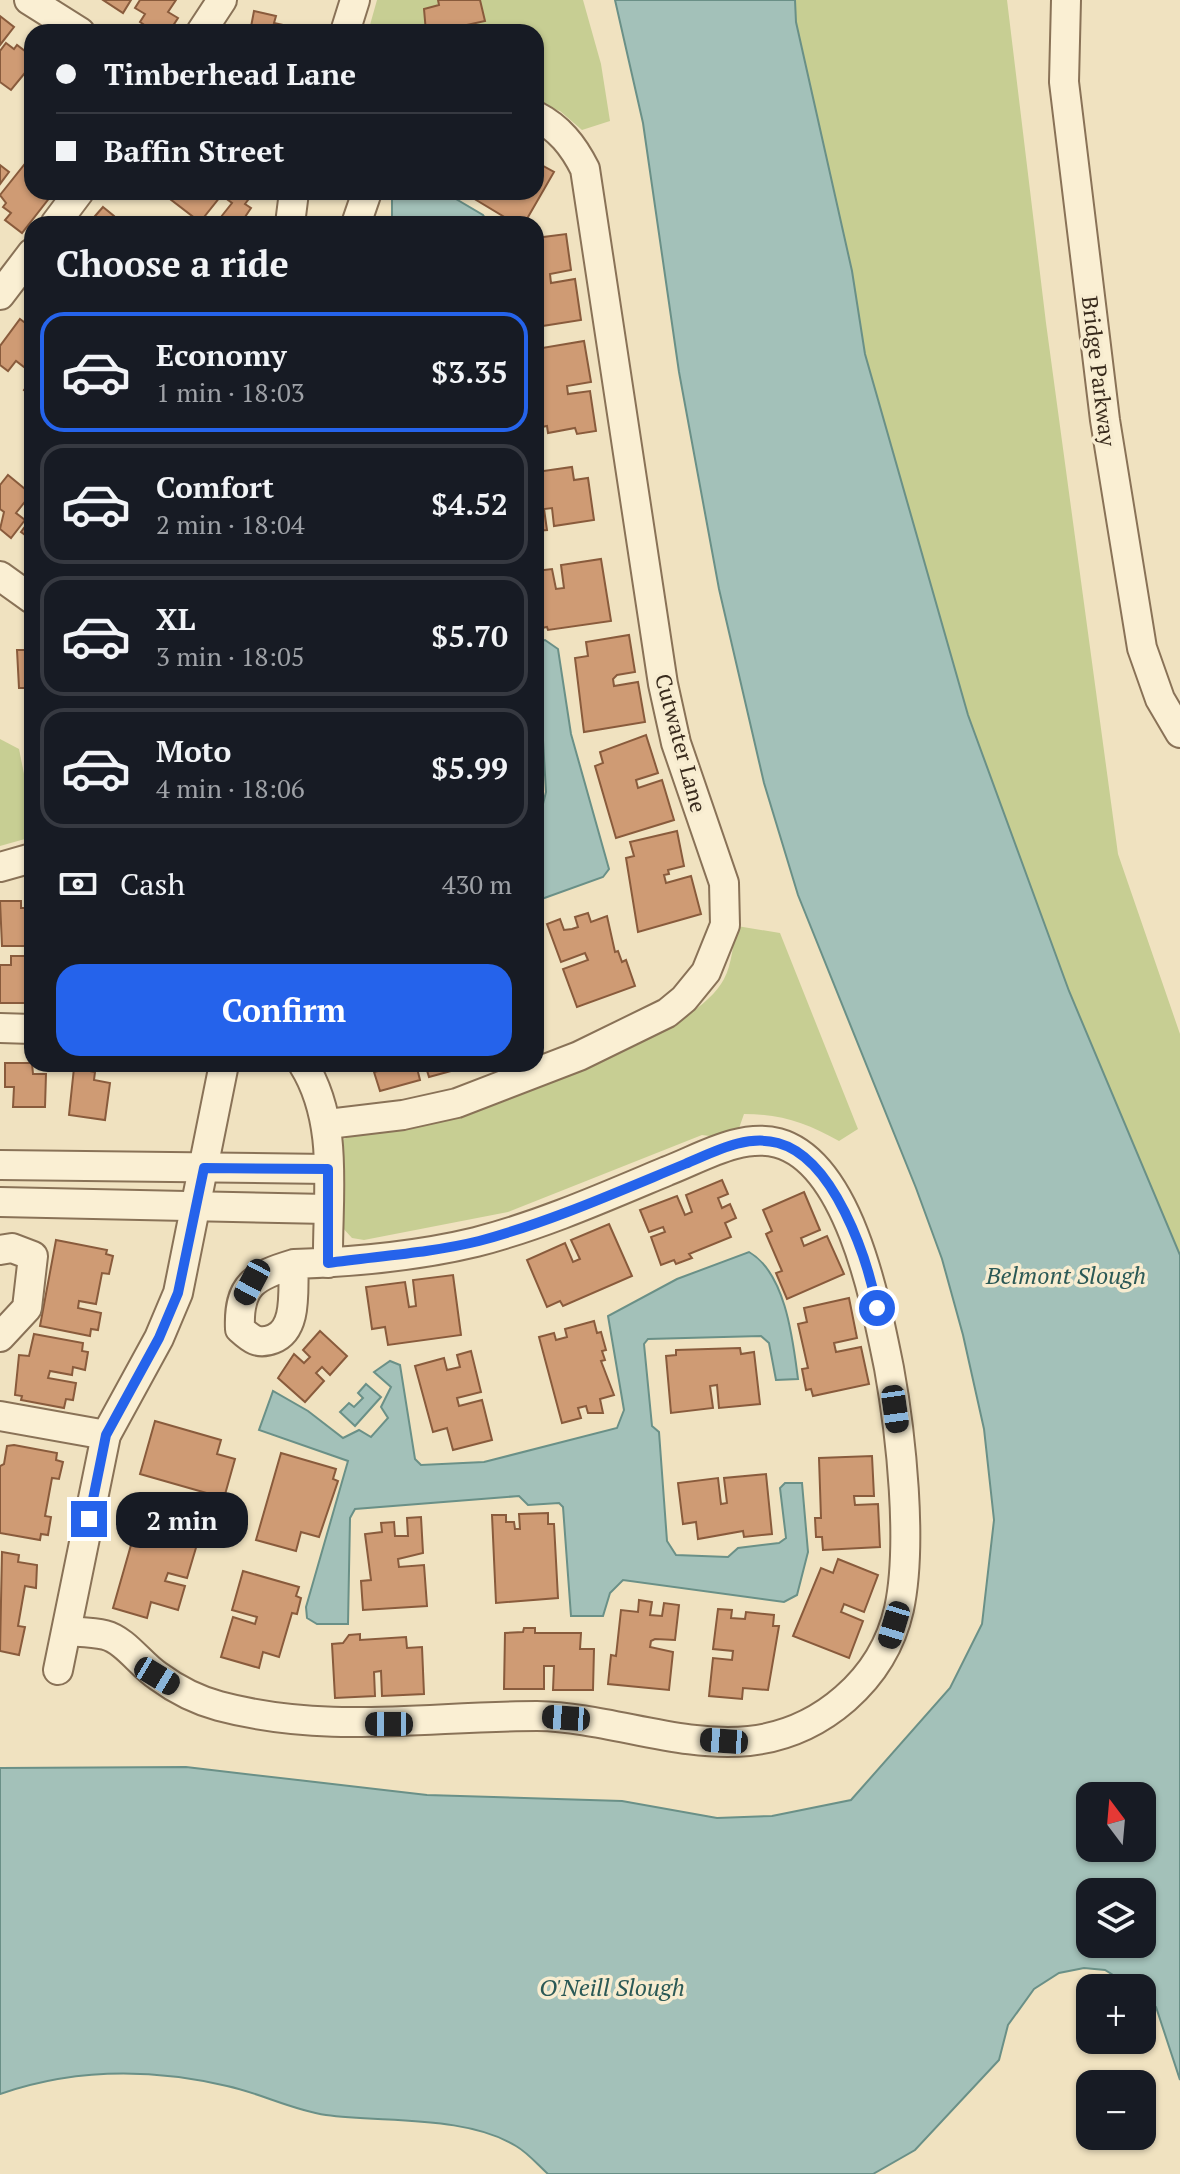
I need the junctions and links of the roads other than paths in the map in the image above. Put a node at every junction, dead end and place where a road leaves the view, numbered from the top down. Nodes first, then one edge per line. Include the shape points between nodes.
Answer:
1 (29, 0) edge
2 (222, 0) edge
3 (355, 0) edge
4 (1066, 0) edge
5 (67, 24) edge
6 (206, 24) edge
7 (348, 24) edge
8 (544, 122) edge
9 (21, 265) edge
10 (0, 295) edge
11 (1180, 733) edge
12 (24, 860) edge
13 (0, 867) edge
14 (0, 1028) edge
15 (24, 1029) edge
16 (544, 1069) edge
17 (222, 1072) edge
18 (311, 1072) edge
19 (537, 1072) edge
20 (328, 1124) junction
21 (0, 1165) edge
22 (204, 1168) junction
23 (328, 1169) junction
24 (0, 1202) edge
25 (196, 1206) junction
26 (327, 1209) junction
27 (0, 1250) edge
28 (328, 1263) junction
29 (294, 1264) dead end
30 (0, 1337) edge
31 (0, 1416) edge
32 (106, 1435) junction
33 (67, 1631) junction
34 (58, 1670) dead end

1 - 5 street
2 - 6 street
3 - 7 street
4 - 11 street, Bridge Parkway via 1064,82 1107,431 1142,648 1160,699
8 - 16 street, Cutwater Lane via 566,138 585,169 663,684 676,743 724,883 725,925 706,972 667,1013
9 - 10 street
12 - 13 street
14 - 15 street
17 - 22 street
18 - 20 street
19 - 20 street, Cutwater Lane via 457,1103
20 - 23 street
21 - 22 street
22 - 23 street
22 - 25 street
23 - 26 street
24 - 25 street
25 - 26 street
25 - 32 street via 178,1293
26 - 28 street
27 - 30 street via 27,1251 34,1264 27,1308
28 - 29 street
28 - 33 street via 490,1238 741,1142 779,1143 812,1161 834,1192 871,1278 900,1442 900,1606 879,1661 851,1694 804,1726 766,1738 724,1741 540,1716 389,1724 258,1716 197,1699 157,1676 109,1635
31 - 32 street
32 - 33 street
33 - 34 street

